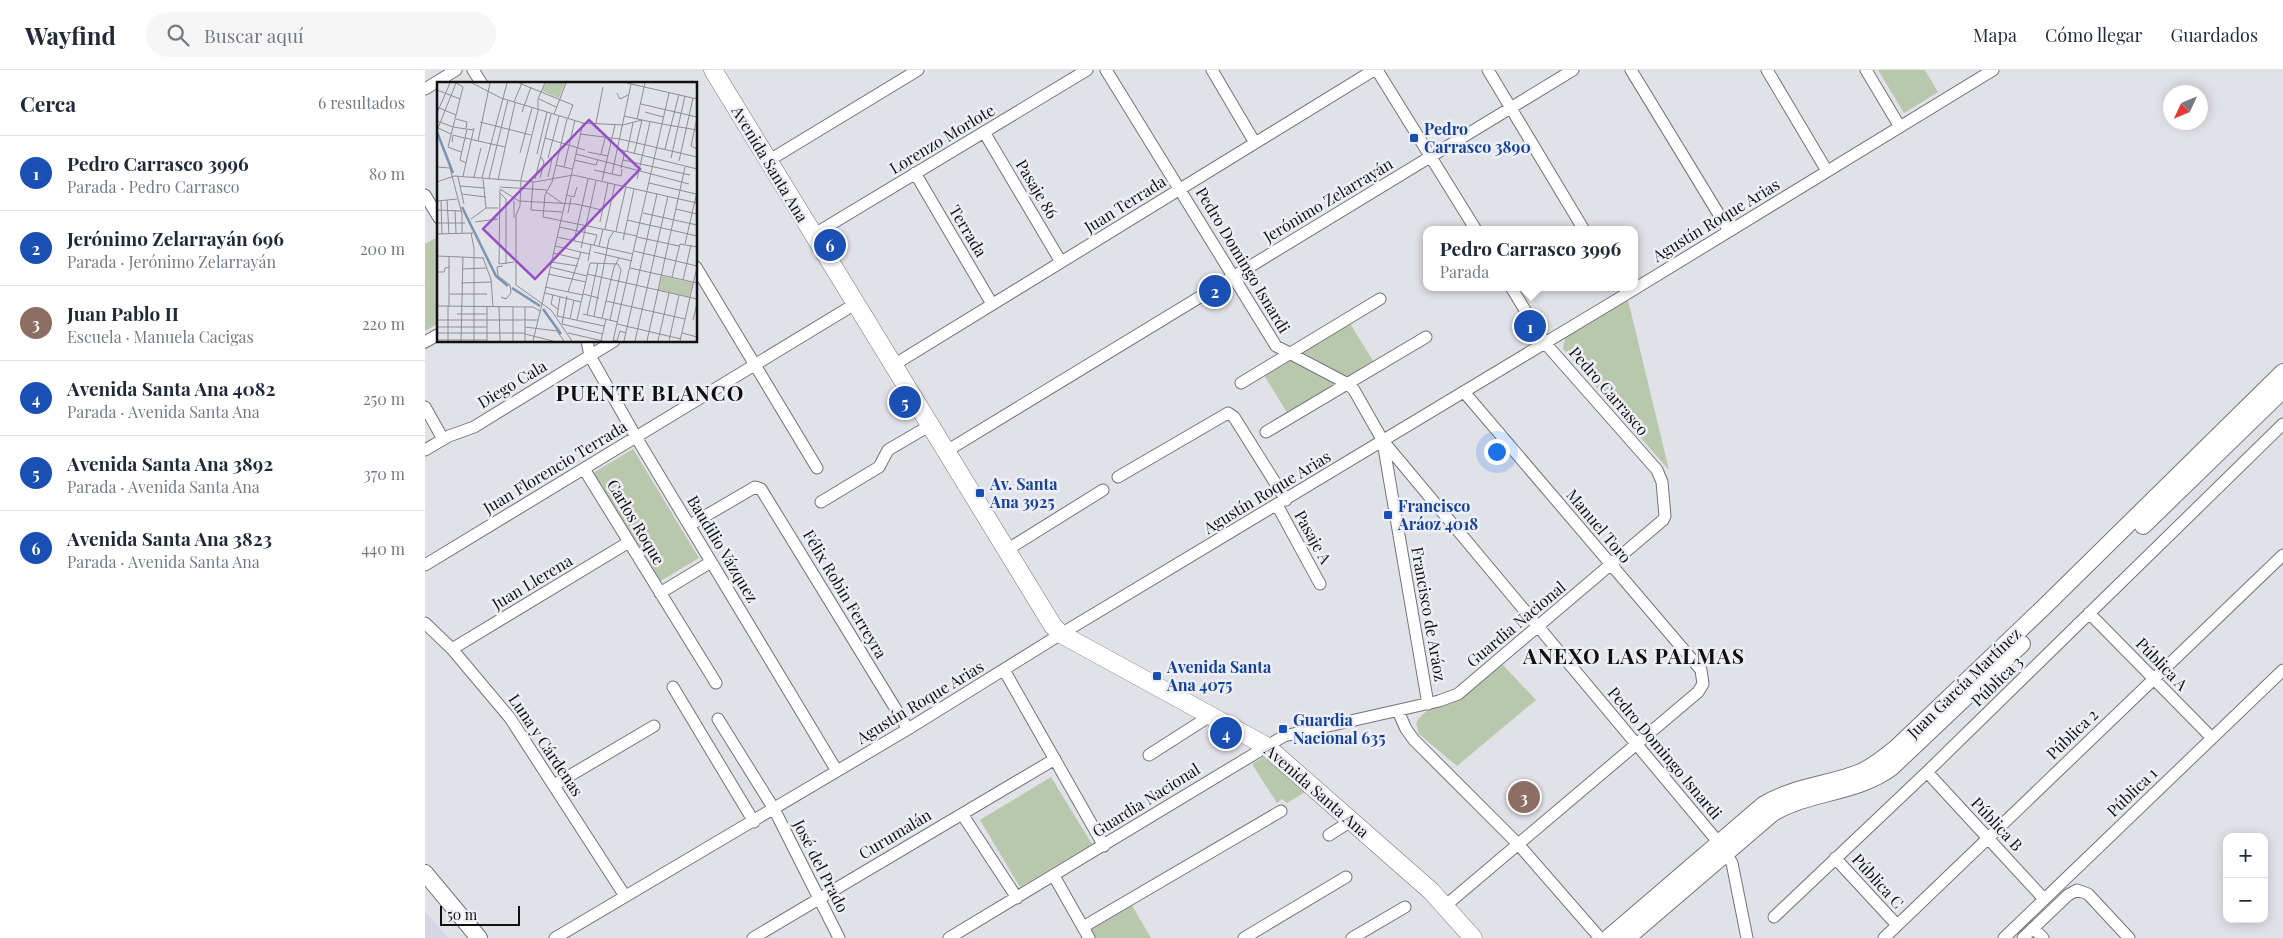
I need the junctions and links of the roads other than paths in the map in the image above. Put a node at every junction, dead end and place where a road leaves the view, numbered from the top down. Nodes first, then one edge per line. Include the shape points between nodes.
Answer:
1 (456, 70) edge
2 (473, 70) edge
3 (713, 70) edge
4 (918, 70) edge
5 (1087, 70) edge
6 (1107, 70) edge
7 (1212, 70) edge
8 (1376, 70) edge
9 (1487, 70) edge
10 (1573, 70) edge
11 (1631, 70) edge
12 (1767, 70) edge
13 (1866, 70) edge
14 (1993, 70) edge
15 (481, 82) edge
16 (425, 89) edge
17 (1511, 108) junction
18 (1900, 127) junction
19 (984, 132) junction
20 (1255, 143) junction
21 (1431, 157) junction
22 (768, 161) junction
23 (1827, 171) junction
24 (915, 173) junction
25 (1180, 189) junction
26 (425, 195) edge
27 (437, 215) edge
28 (1474, 226) edge
29 (1581, 226) edge
30 (1729, 231) junction
31 (813, 235) junction
32 (1061, 262) junction
33 (697, 271) edge
34 (1235, 276) junction
35 (1638, 282) edge
36 (701, 287) edge
37 (1513, 291) edge
38 (1621, 292) edge
39 (1381, 299) dead end
40 (855, 304) junction
41 (993, 304) junction
42 (437, 335) edge
43 (1426, 337) dead end
44 (425, 342) edge
45 (587, 342) edge
46 (612, 342) edge
47 (1545, 343) junction
48 (1290, 354) junction
49 (590, 356) junction
50 (754, 364) junction
51 (893, 366) junction
52 (2283, 372) edge
53 (1241, 384) dead end
54 (1348, 384) junction
55 (2283, 390) edge
56 (1464, 392) junction
57 (425, 407) edge
58 (2283, 424) edge
59 (929, 426) junction
60 (1266, 432) dead end
61 (636, 437) junction
62 (443, 439) junction
63 (1383, 441) junction
64 (425, 450) edge
65 (945, 452) junction
66 (817, 468) dead end
67 (584, 469) junction
68 (1118, 477) dead end
69 (1103, 490) dead end
70 (821, 502) dead end
71 (1281, 503) junction
72 (1663, 520) joint
73 (690, 525) junction
74 (629, 542) junction
75 (1005, 551) junction
76 (2283, 555) edge
77 (711, 562) junction
78 (425, 564) edge
79 (1611, 565) junction
80 (1320, 584) dead end
81 (660, 593) junction
82 (2089, 612) junction
83 (425, 623) edge
84 (1539, 627) junction
85 (1061, 634) junction
86 (452, 649) junction
87 (1004, 670) junction
88 (2283, 670) edge
89 (2154, 679) junction
90 (716, 683) dead end
91 (673, 687) dead end
92 (1428, 704) junction
93 (1398, 711) junction
94 (1210, 716) junction
95 (718, 719) dead end
96 (654, 726) dead end
97 (908, 729) junction
98 (2212, 738) junction
99 (1636, 744) junction
100 (1266, 746) junction
101 (1149, 755) dead end
102 (1055, 759) junction
103 (837, 771) junction
104 (1927, 772) junction
105 (554, 785) junction
106 (774, 809) junction
107 (1281, 811) dead end
108 (962, 814) junction
109 (1351, 821) junction
110 (754, 822) junction
111 (1329, 835) dead end
112 (1987, 838) junction
113 (1519, 844) junction
114 (1104, 846) junction
115 (1722, 847) junction
116 (1835, 858) junction
117 (425, 873) edge
118 (1054, 876) junction
119 (1346, 877) dead end
120 (625, 896) junction
121 (819, 898) junction
122 (1017, 898) junction
123 (2044, 899) junction
124 (1445, 906) junction
125 (1405, 907) dead end
126 (1774, 917) dead end
127 (1897, 925) junction
128 (1083, 927) junction
129 (2033, 928) junction
130 (479, 938) edge
131 (555, 938) edge
132 (753, 938) edge
133 (839, 938) edge
134 (949, 938) edge
135 (1089, 938) edge
136 (1244, 938) edge
137 (1352, 938) edge
138 (1473, 938) edge
139 (1600, 938) edge
140 (1609, 938) edge
141 (1627, 938) edge
142 (1747, 938) edge
143 (1884, 938) edge
144 (2004, 938) edge
145 (2023, 938) edge
146 (2043, 938) edge
147 (2129, 938) edge

1 - 16 street
2 - 15 street
3 - 22 main road, Avenida Santa Ana
4 - 22 street
5 - 19 street, Lorenzo Morlote
6 - 25 street, Pedro Domingo Isnardi
7 - 20 street
8 - 20 street, Juan Terrada
8 - 21 street
9 - 17 street
10 - 17 street, Jerónimo Zelarrayán
11 - 30 street
12 - 23 street
13 - 18 street
14 - 18 street, Agustín Roque Arias
17 - 21 street, Jerónimo Zelarrayán
17 - 29 street
18 - 23 street, Agustín Roque Arias
19 - 24 street, Lorenzo Morlote
19 - 32 street, Pasaje 86
20 - 25 street, Juan Terrada
21 - 28 street
21 - 34 street, Jerónimo Zelarrayán
22 - 31 main road, Avenida Santa Ana
23 - 30 street, Agustín Roque Arias
24 - 31 street, Lorenzo Morlote
24 - 41 street, Terrada
25 - 32 street, Juan Terrada
25 - 34 street, Pedro Domingo Isnardi
26 - 27 street
30 - 35 street, Agustín Roque Arias
31 - 40 main road, Avenida Santa Ana
32 - 41 street, Juan Terrada
33 - 36 street
34 - 48 street, Pedro Domingo Isnardi via 1276,346
34 - 65 street, Jerónimo Zelarrayán
36 - 50 street
37 - 47 street, Pedro Carrasco
38 - 47 street, Agustín Roque Arias
39 - 48 street
40 - 50 street, Juan Florencio Terrada
40 - 51 main road, Avenida Santa Ana
41 - 51 street, Juan Terrada
42 - 44 street
43 - 54 street
45 - 49 street, Baudilio Vázquez
46 - 49 street, Diego Cala
47 - 56 street, Agustín Roque Arias
47 - 72 street, Pedro Carrasco via 1657,470 1662,482
48 - 53 street
48 - 54 street, Pedro Domingo Isnardi
49 - 61 street, Baudilio Vázquez
49 - 62 street, Diego Cala via 474,427
50 - 61 street, Juan Florencio Terrada
50 - 66 street
51 - 59 main road, Avenida Santa Ana
52 - 115 main road, Juan García Martínez via 2043,608 1883,758 1859,772 1793,790 1776,798 1757,810
54 - 60 street
54 - 63 street, Pedro Domingo Isnardi
55 - 115 main road, Juan García Martínez via 1891,768 1857,786 1783,806
56 - 63 street, Agustín Roque Arias
56 - 79 street, Manuel Toro
57 - 62 street
58 - 82 street, Pública 3
59 - 65 main road, Avenida Santa Ana
59 - 70 street via 888,450 879,467
61 - 67 street, Juan Florencio Terrada
61 - 73 street, Baudilio Vázquez
62 - 64 street, Diego Cala
63 - 71 street, Agustín Roque Arias
63 - 84 street, Pedro Domingo Isnardi
63 - 92 street, Francisco de Aráoz
65 - 75 main road, Avenida Santa Ana
67 - 74 street, Carlos Roque
67 - 78 street, Juan Florencio Terrada
68 - 71 street, Pasaje A via 1228,413 1233,416
69 - 75 street
71 - 80 street, Pasaje A
71 - 85 street, Agustín Roque Arias
72 - 79 street, Guardia Nacional
73 - 77 street, Baudilio Vázquez
73 - 97 street, Félix Robin Ferreyra via 755,487 761,489
74 - 81 street, Carlos Roque
74 - 86 street, Juan Llerena
75 - 85 main road, Avenida Santa Ana via 1047,619
76 - 89 street, Pública 2
77 - 81 street
77 - 103 street, Baudilio Vázquez
79 - 84 street, Guardia Nacional
79 - 99 street, Manuel Toro via 1701,670 1703,684 1698,692
81 - 90 street, Carlos Roque
82 - 89 street, Pública A
82 - 104 street, Pública 3
83 - 86 street, Luna y Cárdenas
84 - 92 street, Guardia Nacional via 1458,694
84 - 99 street, Pedro Domingo Isnardi
85 - 87 street, Agustín Roque Arias
85 - 94 main road, Avenida Santa Ana
86 - 105 street, Luna y Cárdenas via 500,704
87 - 97 street, Agustín Roque Arias
87 - 102 street
88 - 98 street, Pública 1
89 - 98 street, Pública A
89 - 112 street, Pública 2
91 - 110 street
92 - 93 street, Guardia Nacional
93 - 100 street, Guardia Nacional via 1295,732
93 - 113 street via 1414,740
94 - 100 main road, Avenida Santa Ana
94 - 101 street
95 - 106 street, José del Prado
96 - 105 street
97 - 103 street, Agustín Roque Arias
98 - 123 street, Pública 1
99 - 113 street
99 - 115 street, Pedro Domingo Isnardi
100 - 109 main road, Avenida Santa Ana
100 - 114 street, Guardia Nacional
102 - 108 street, Curumalán
102 - 114 street
103 - 106 street, Agustín Roque Arias
104 - 112 street, Pública B
104 - 116 street, Pública 3
105 - 120 street, Luna y Cárdenas
106 - 110 street, Agustín Roque Arias
106 - 121 street, José del Prado
107 - 128 street
108 - 121 street, Curumalán
108 - 122 street
109 - 111 street
109 - 124 main road, Avenida Santa Ana
110 - 120 street, Agustín Roque Arias
112 - 123 street, Pública B
112 - 127 street, Pública 2
113 - 124 street
113 - 139 street
114 - 118 street, Guardia Nacional
115 - 140 main road, Juan García Martínez
115 - 141 main road, Juan García Martínez
115 - 142 street, Pedro Domingo Isnardi via 1732,863
116 - 126 street, Pública 3
116 - 127 street, Pública C
117 - 130 main road
118 - 122 street, Guardia Nacional
118 - 128 street
119 - 136 street
120 - 131 street, Agustín Roque Arias
121 - 132 street, Curumalán
121 - 133 street, José del Prado
122 - 134 street, Guardia Nacional
123 - 144 street, Pública 1
124 - 138 main road, Avenida Santa Ana
125 - 137 street
127 - 143 street, Pública 2
128 - 135 street
129 - 145 street
129 - 146 street
129 - 147 street via 2077,890 2088,894

